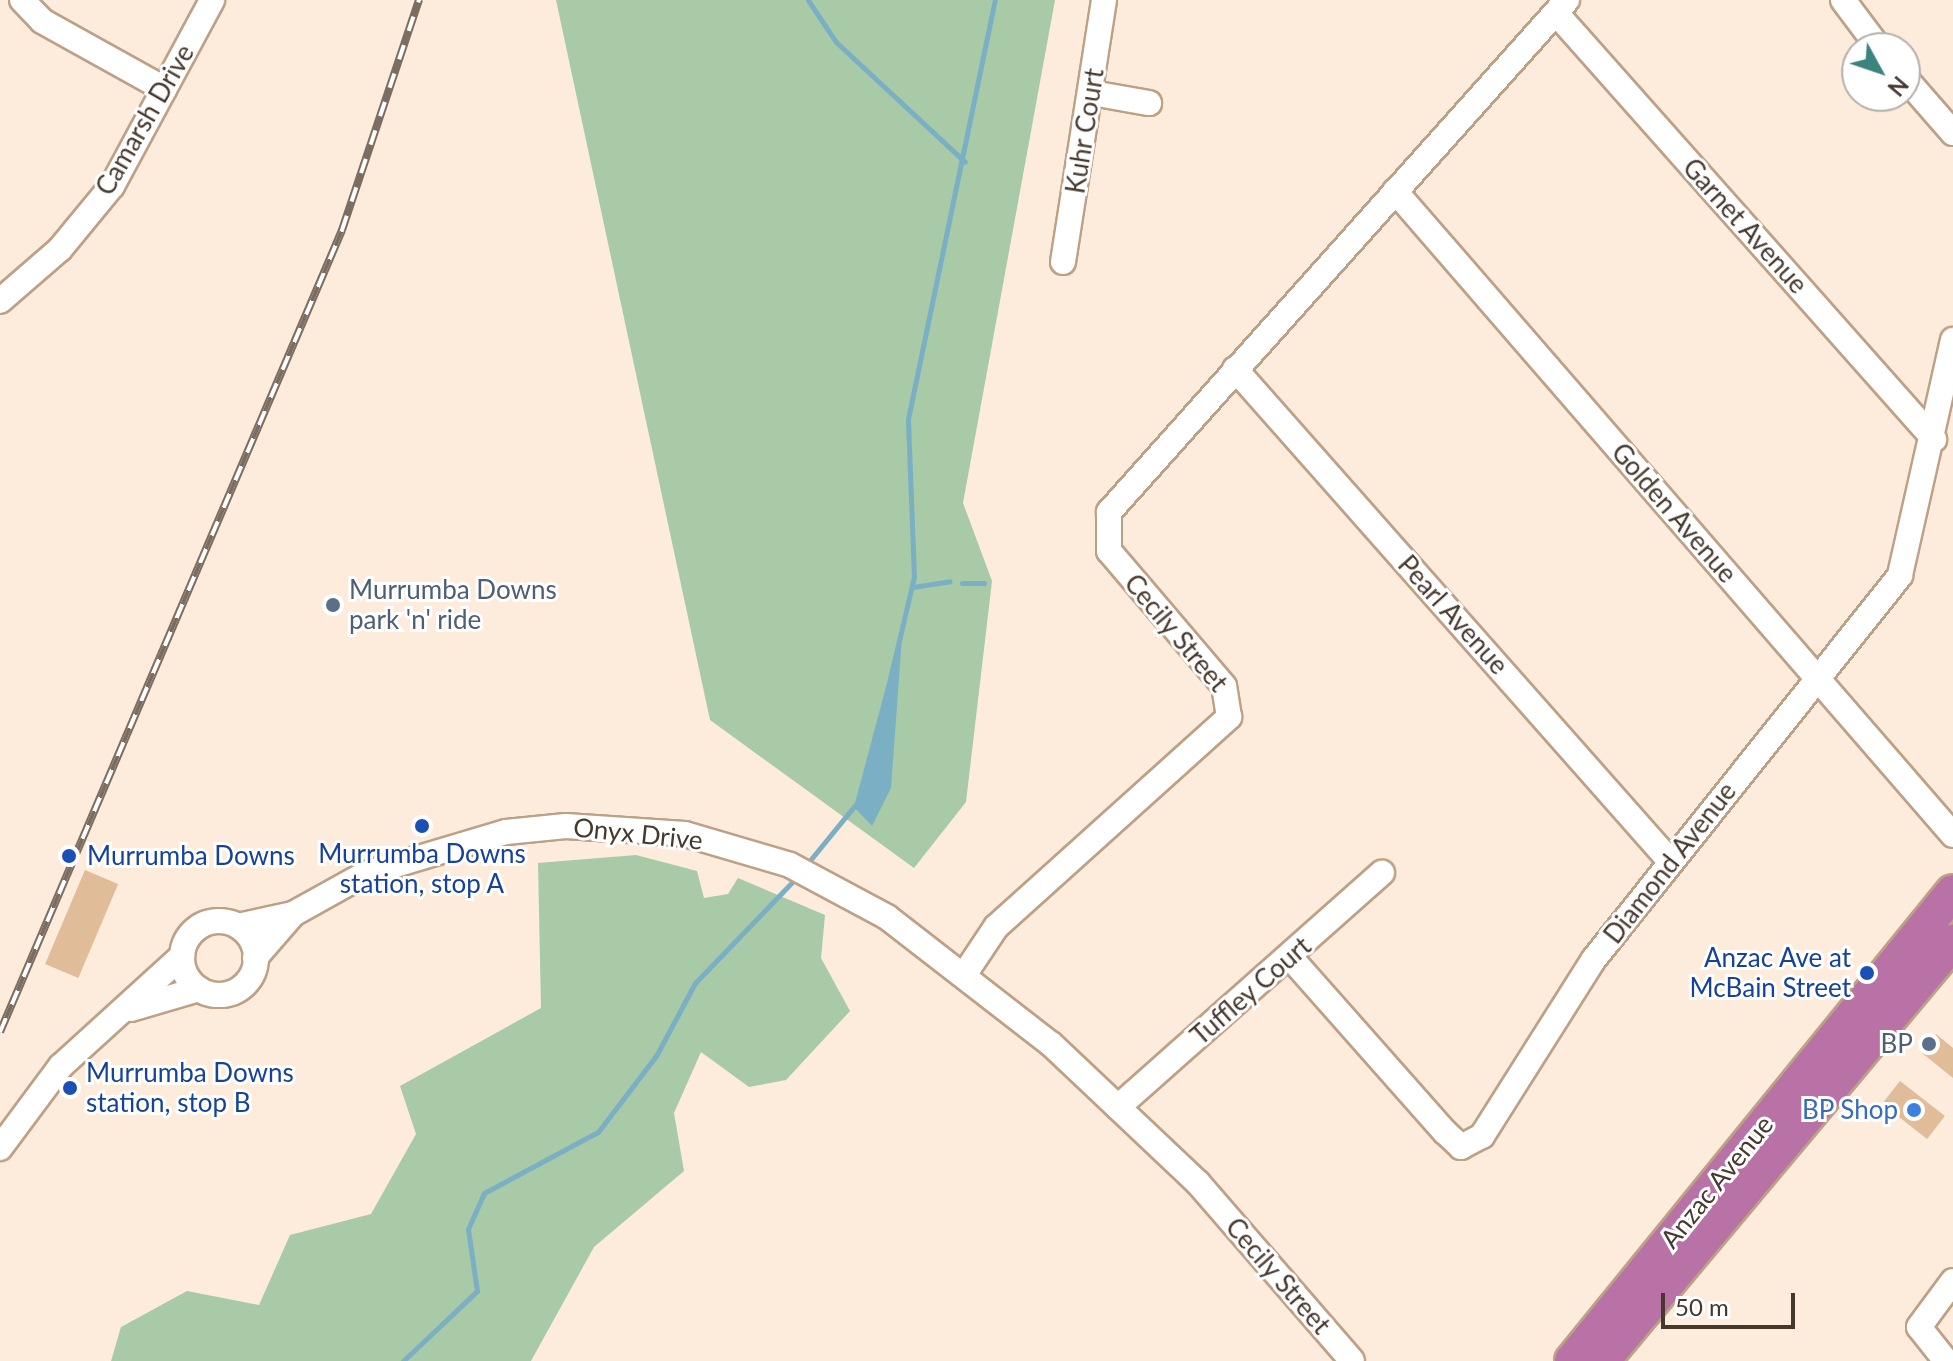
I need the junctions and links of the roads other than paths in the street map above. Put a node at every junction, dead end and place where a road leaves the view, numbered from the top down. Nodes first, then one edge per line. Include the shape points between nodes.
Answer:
1 (22, 0) edge
2 (212, 0) edge
3 (1104, 0) edge
4 (1843, 0) edge
5 (1561, 6) edge
6 (1867, 32) edge
7 (164, 89) junction
8 (1092, 93) junction
9 (1921, 96) edge
10 (1149, 103) dead end
11 (1953, 133) edge
12 (1395, 191) junction
13 (1063, 262) dead end
14 (0, 301) edge
15 (1953, 340) edge
16 (1235, 369) junction
17 (1934, 439) junction
18 (1817, 678) junction
19 (1953, 835) edge
20 (1670, 861) junction
21 (1382, 873) dead end
22 (1953, 892) edge
23 (293, 914) junction
24 (238, 926) junction
25 (1949, 951) edge
26 (182, 956) junction
27 (1290, 957) junction
28 (255, 958) junction
29 (964, 975) junction
30 (199, 989) junction
31 (129, 1010) junction
32 (1118, 1107) junction
33 (0, 1148) edge
34 (1953, 1281) edge
35 (1352, 1361) edge
36 (1572, 1361) edge
37 (1602, 1361) edge
38 (1946, 1361) edge

1 - 7 street via 42,21
2 - 7 street, Camarsh Drive
3 - 8 street, Kuhr Court
4 - 6 street
5 - 12 street, Cecily Street
5 - 17 street, Garnet Avenue
7 - 14 street, Camarsh Drive via 112,186 60,249
8 - 10 street
8 - 13 street, Kuhr Court
9 - 11 street
12 - 16 street, Cecily Street
12 - 18 street, Golden Avenue
15 - 17 street, Diamond Avenue
16 - 20 street, Pearl Avenue
16 - 29 street, Cecily Street via 1117,501 1105,524 1116,561 1224,686 1229,717 996,927
17 - 18 street, Diamond Avenue via 1900,575
18 - 19 street, Golden Avenue
18 - 20 street, Diamond Avenue
20 - 27 street, Diamond Avenue via 1594,959 1482,1136 1461,1147
21 - 27 street, Tuffley Court
22 - 36 highway, Anzac Avenue
23 - 24 street, Onyx Drive
23 - 28 street, Onyx Drive
23 - 29 street, Onyx Drive via 365,874 506,832 633,828 737,847 848,892
24 - 26 street via 201,926
24 - 28 street
25 - 37 highway, Anzac Avenue
26 - 30 street
26 - 31 street
27 - 32 street, Tuffley Court
28 - 30 street via 241,987 224,994
29 - 32 street, Cecily Street
30 - 31 street
31 - 33 street via 61,1066
32 - 35 street, Cecily Street via 1277,1268
34 - 38 street via 1919,1327

